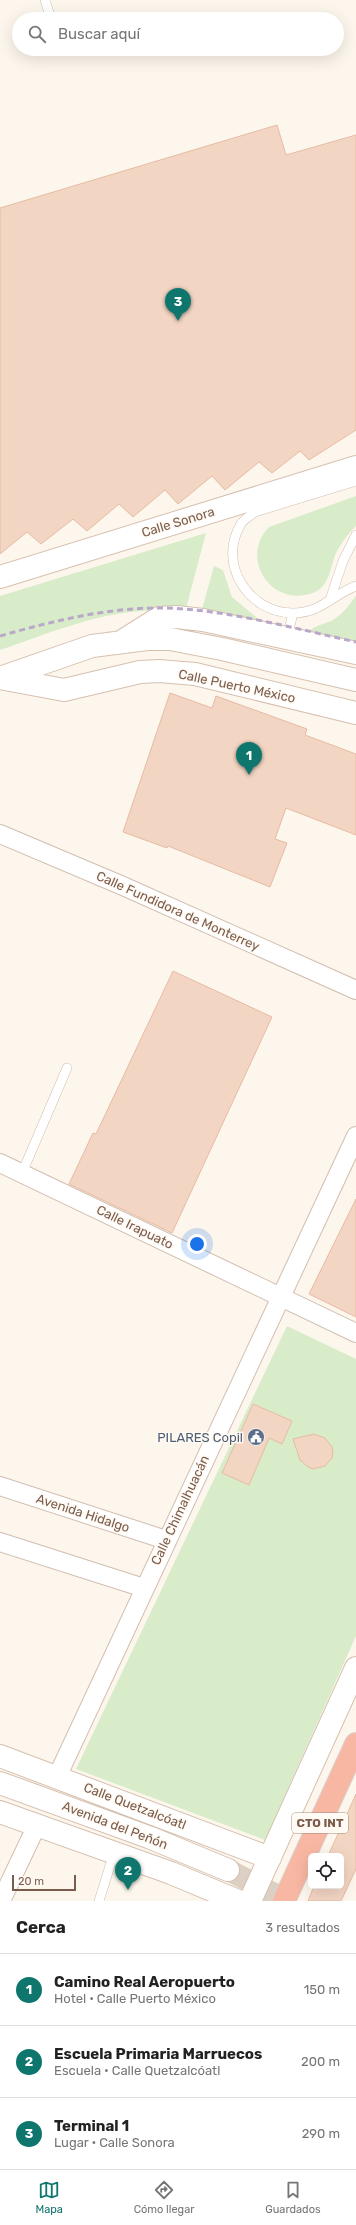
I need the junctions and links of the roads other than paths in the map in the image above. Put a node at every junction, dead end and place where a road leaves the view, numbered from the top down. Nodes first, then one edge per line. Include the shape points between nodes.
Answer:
1 (45, 0) edge
2 (49, 12) edge
3 (356, 467) edge
4 (356, 481) edge
5 (356, 535) edge
6 (0, 577) edge
7 (356, 586) edge
8 (330, 600) junction
9 (293, 613) junction
10 (287, 638) junction
11 (123, 641) junction
12 (356, 653) edge
13 (0, 678) edge
14 (356, 680) edge
15 (356, 713) edge
16 (0, 834) edge
17 (356, 990) edge
18 (67, 1068) dead end
19 (356, 1136) edge
20 (0, 1163) edge
21 (22, 1173) junction
22 (280, 1298) junction
23 (356, 1334) edge
24 (0, 1486) edge
25 (166, 1540) junction
26 (0, 1542) edge
27 (144, 1588) junction
28 (356, 1668) edge
29 (356, 1744) edge
30 (0, 1756) edge
31 (57, 1777) junction
32 (0, 1783) edge
33 (0, 1812) edge
34 (37, 1825) junction
35 (114, 1852) junction
36 (270, 1858) junction
37 (228, 1870) tunnel mouth
38 (2, 1901) edge
39 (99, 1901) edge
40 (238, 1901) edge
41 (250, 1901) edge
42 (284, 1901) edge

1 - 2 lane
3 - 6 street, Calle Sonora
4 - 9 lane via 255,512 242,522 236,534 232,552 243,586 259,604 269,610
5 - 8 lane via 343,560
7 - 8 lane
8 - 9 lane via 321,608 306,613
9 - 10 lane
10 - 11 street via 177,617 159,618
10 - 12 street
11 - 13 street via 64,654
11 - 14 street via 170,639
13 - 15 street, Calle Puerto México via 64,690 121,675 177,672 195,674
16 - 17 street, Calle Fundidora de Monterrey via 124,886
18 - 21 lane
19 - 22 street, Calle Chimalhuacán
20 - 21 street, Calle Irapuato
21 - 22 street, Calle Irapuato
22 - 23 street, Calle Irapuato
22 - 25 street, Calle Chimalhuacán
24 - 25 street, Avenida Hidalgo
25 - 27 street, Calle Chimalhuacán
26 - 27 street
27 - 31 street, Calle Chimalhuacán
28 - 36 street, CTO INT
29 - 42 highway, CTO INT
30 - 31 street, Calle Quetzalcóatl
31 - 36 street, Calle Quetzalcóatl
32 - 37 street, Avenida del Peñón via 151,1838
33 - 34 street
34 - 35 street
34 - 38 street
35 - 39 lane
35 - 40 street
36 - 41 street, CTO INT

